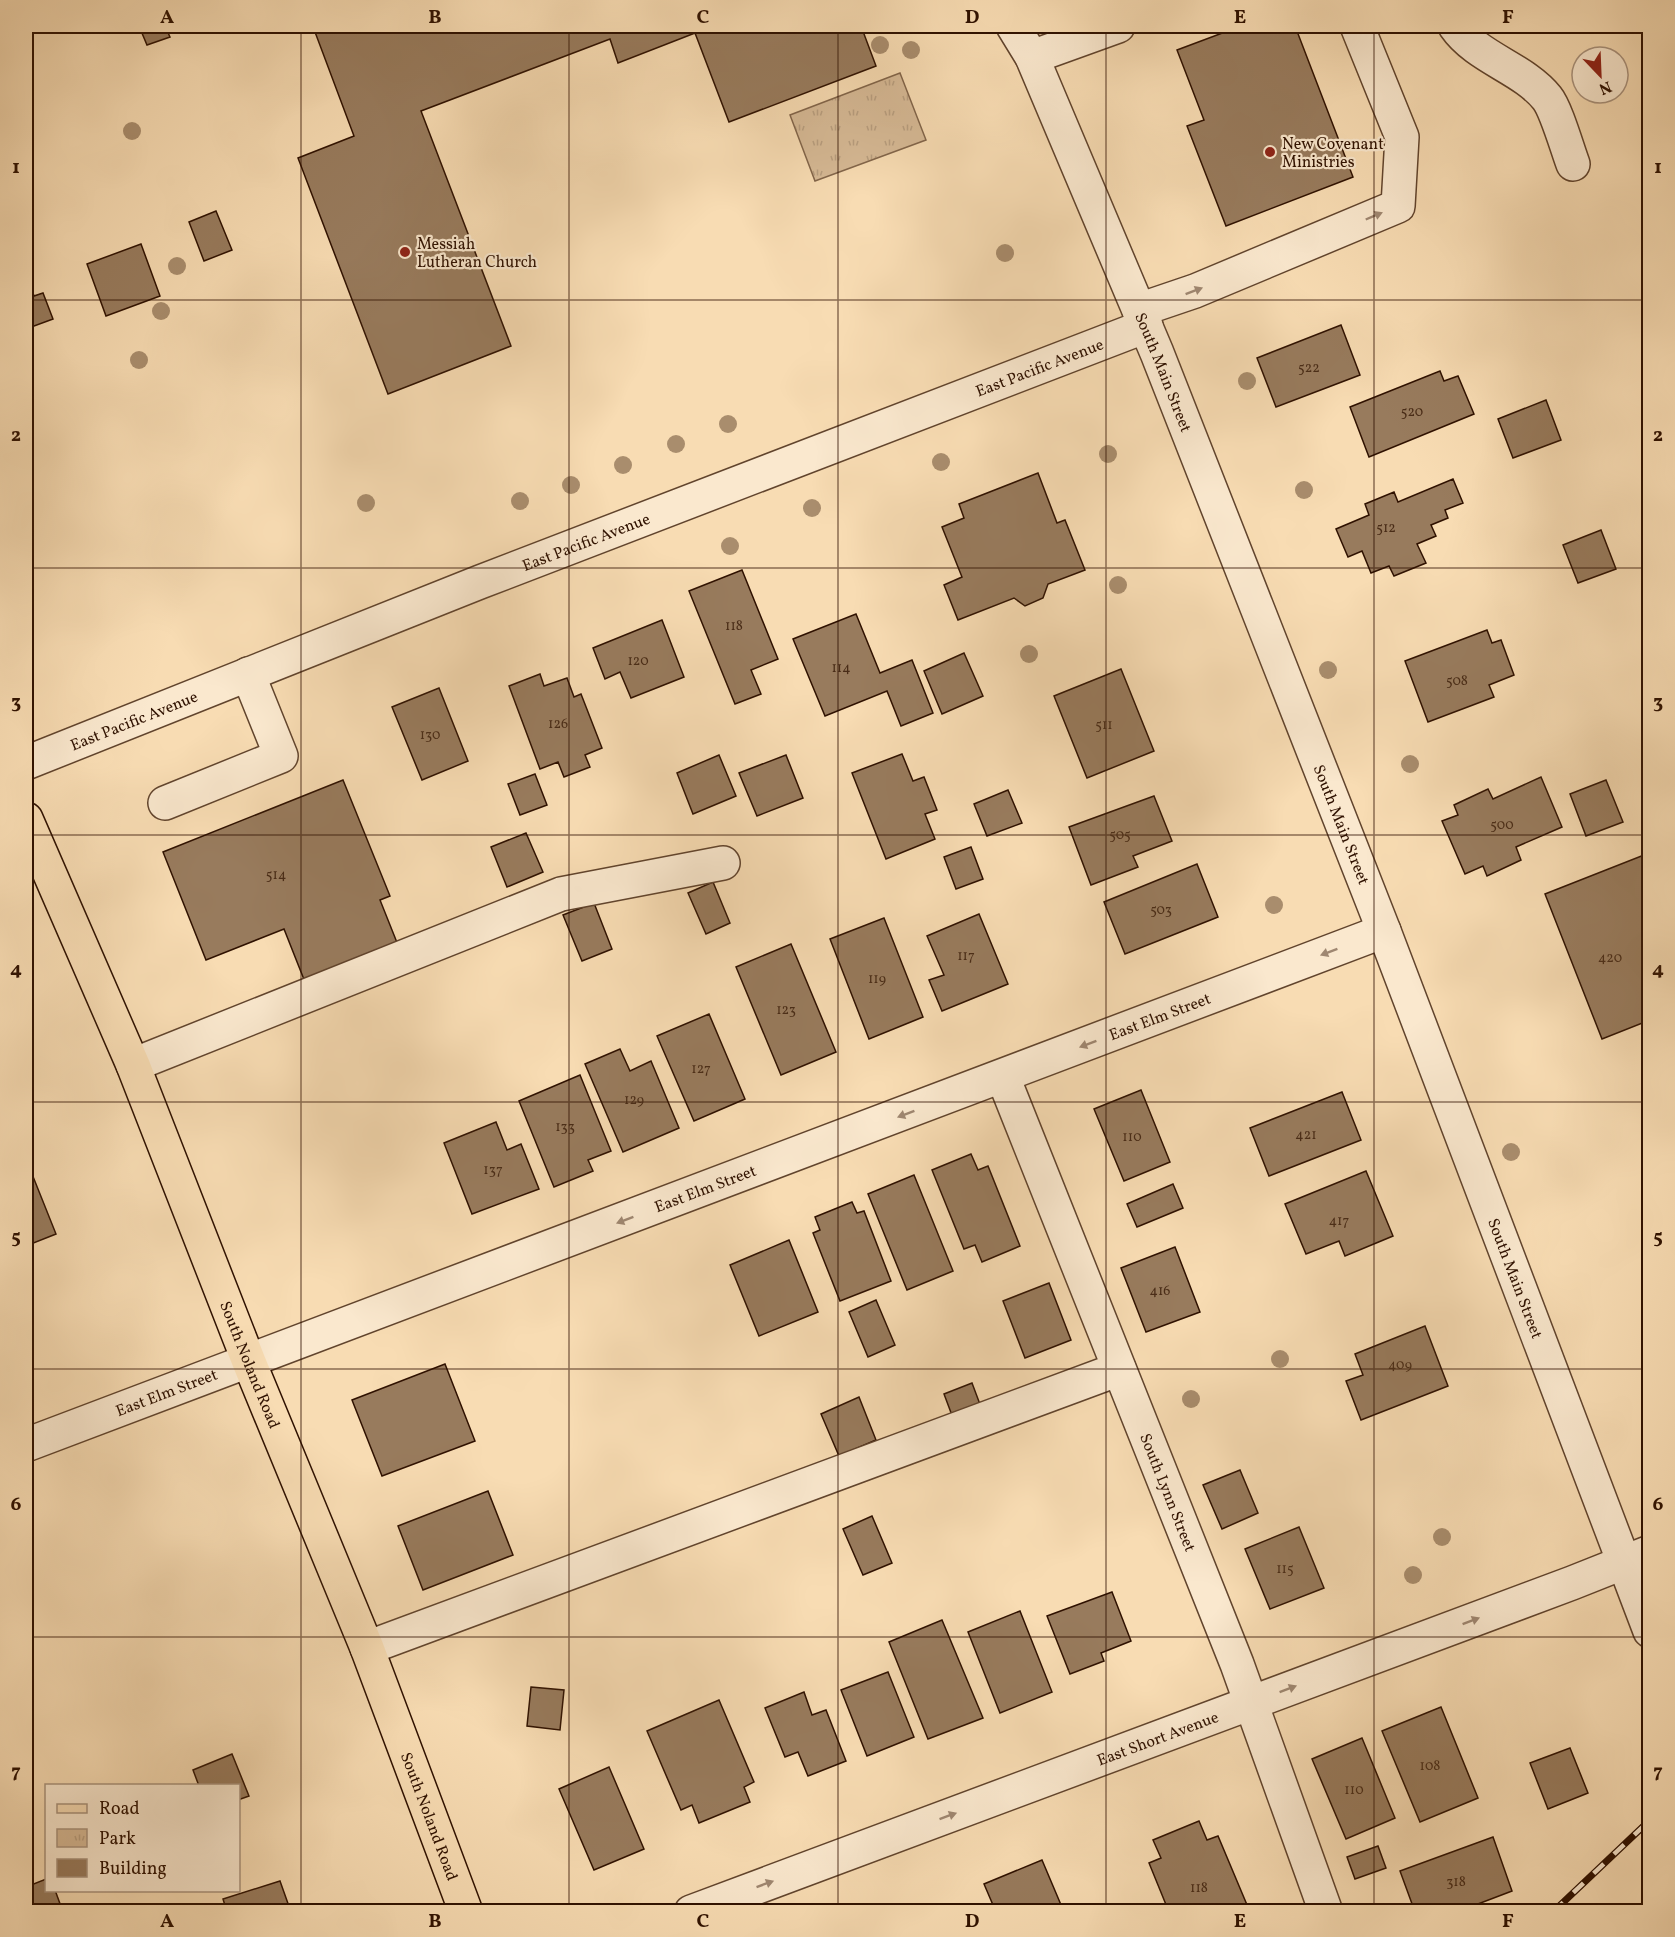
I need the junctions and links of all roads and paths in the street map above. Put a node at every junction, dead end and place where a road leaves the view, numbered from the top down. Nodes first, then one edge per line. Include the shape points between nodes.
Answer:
1 (1013, 26) edge
2 (1118, 26) edge
3 (1357, 26) edge
4 (1455, 26) edge
5 (1032, 57) junction
6 (1573, 164) dead end
7 (1142, 318) junction
8 (248, 674) junction
9 (26, 763) edge
10 (165, 803) dead end
11 (26, 819) edge
12 (723, 863) dead end
13 (1384, 931) junction
14 (133, 1065) junction
15 (1003, 1077) junction
16 (249, 1362) junction
17 (1119, 1369) junction
18 (26, 1445) edge
19 (1637, 1558) edge
20 (1650, 1631) edge
21 (367, 1648) junction
22 (1251, 1703) junction
23 (466, 1911) edge
24 (691, 1911) edge
25 (1326, 1911) edge

1 - 5 street, South Main Street
2 - 5 street
7 -> 3 street, East Pacific Avenue via 1195,291 1398,206 1402,137
4 - 6 street via 1469,41 1549,100
5 - 7 street, South Main Street
7 - 8 street, East Pacific Avenue
7 - 13 street, South Main Street
8 - 9 street, East Pacific Avenue
8 - 10 street via 281,756
11 - 14 main road, South Noland Road
12 - 14 street via 561,894
13 -> 15 street, East Elm Street
13 - 19 street, South Main Street
14 - 16 main road, South Noland Road
15 -> 16 street, East Elm Street
15 - 17 street, South Lynn Street
16 - 18 street, East Elm Street
16 - 21 main road, South Noland Road
17 - 21 street
17 - 22 street, South Lynn Street
19 - 20 street, South Main Street
22 -> 19 street, East Short Avenue
21 - 23 main road, South Noland Road
24 -> 22 street, East Short Avenue
22 - 25 street, South Lynn Street

